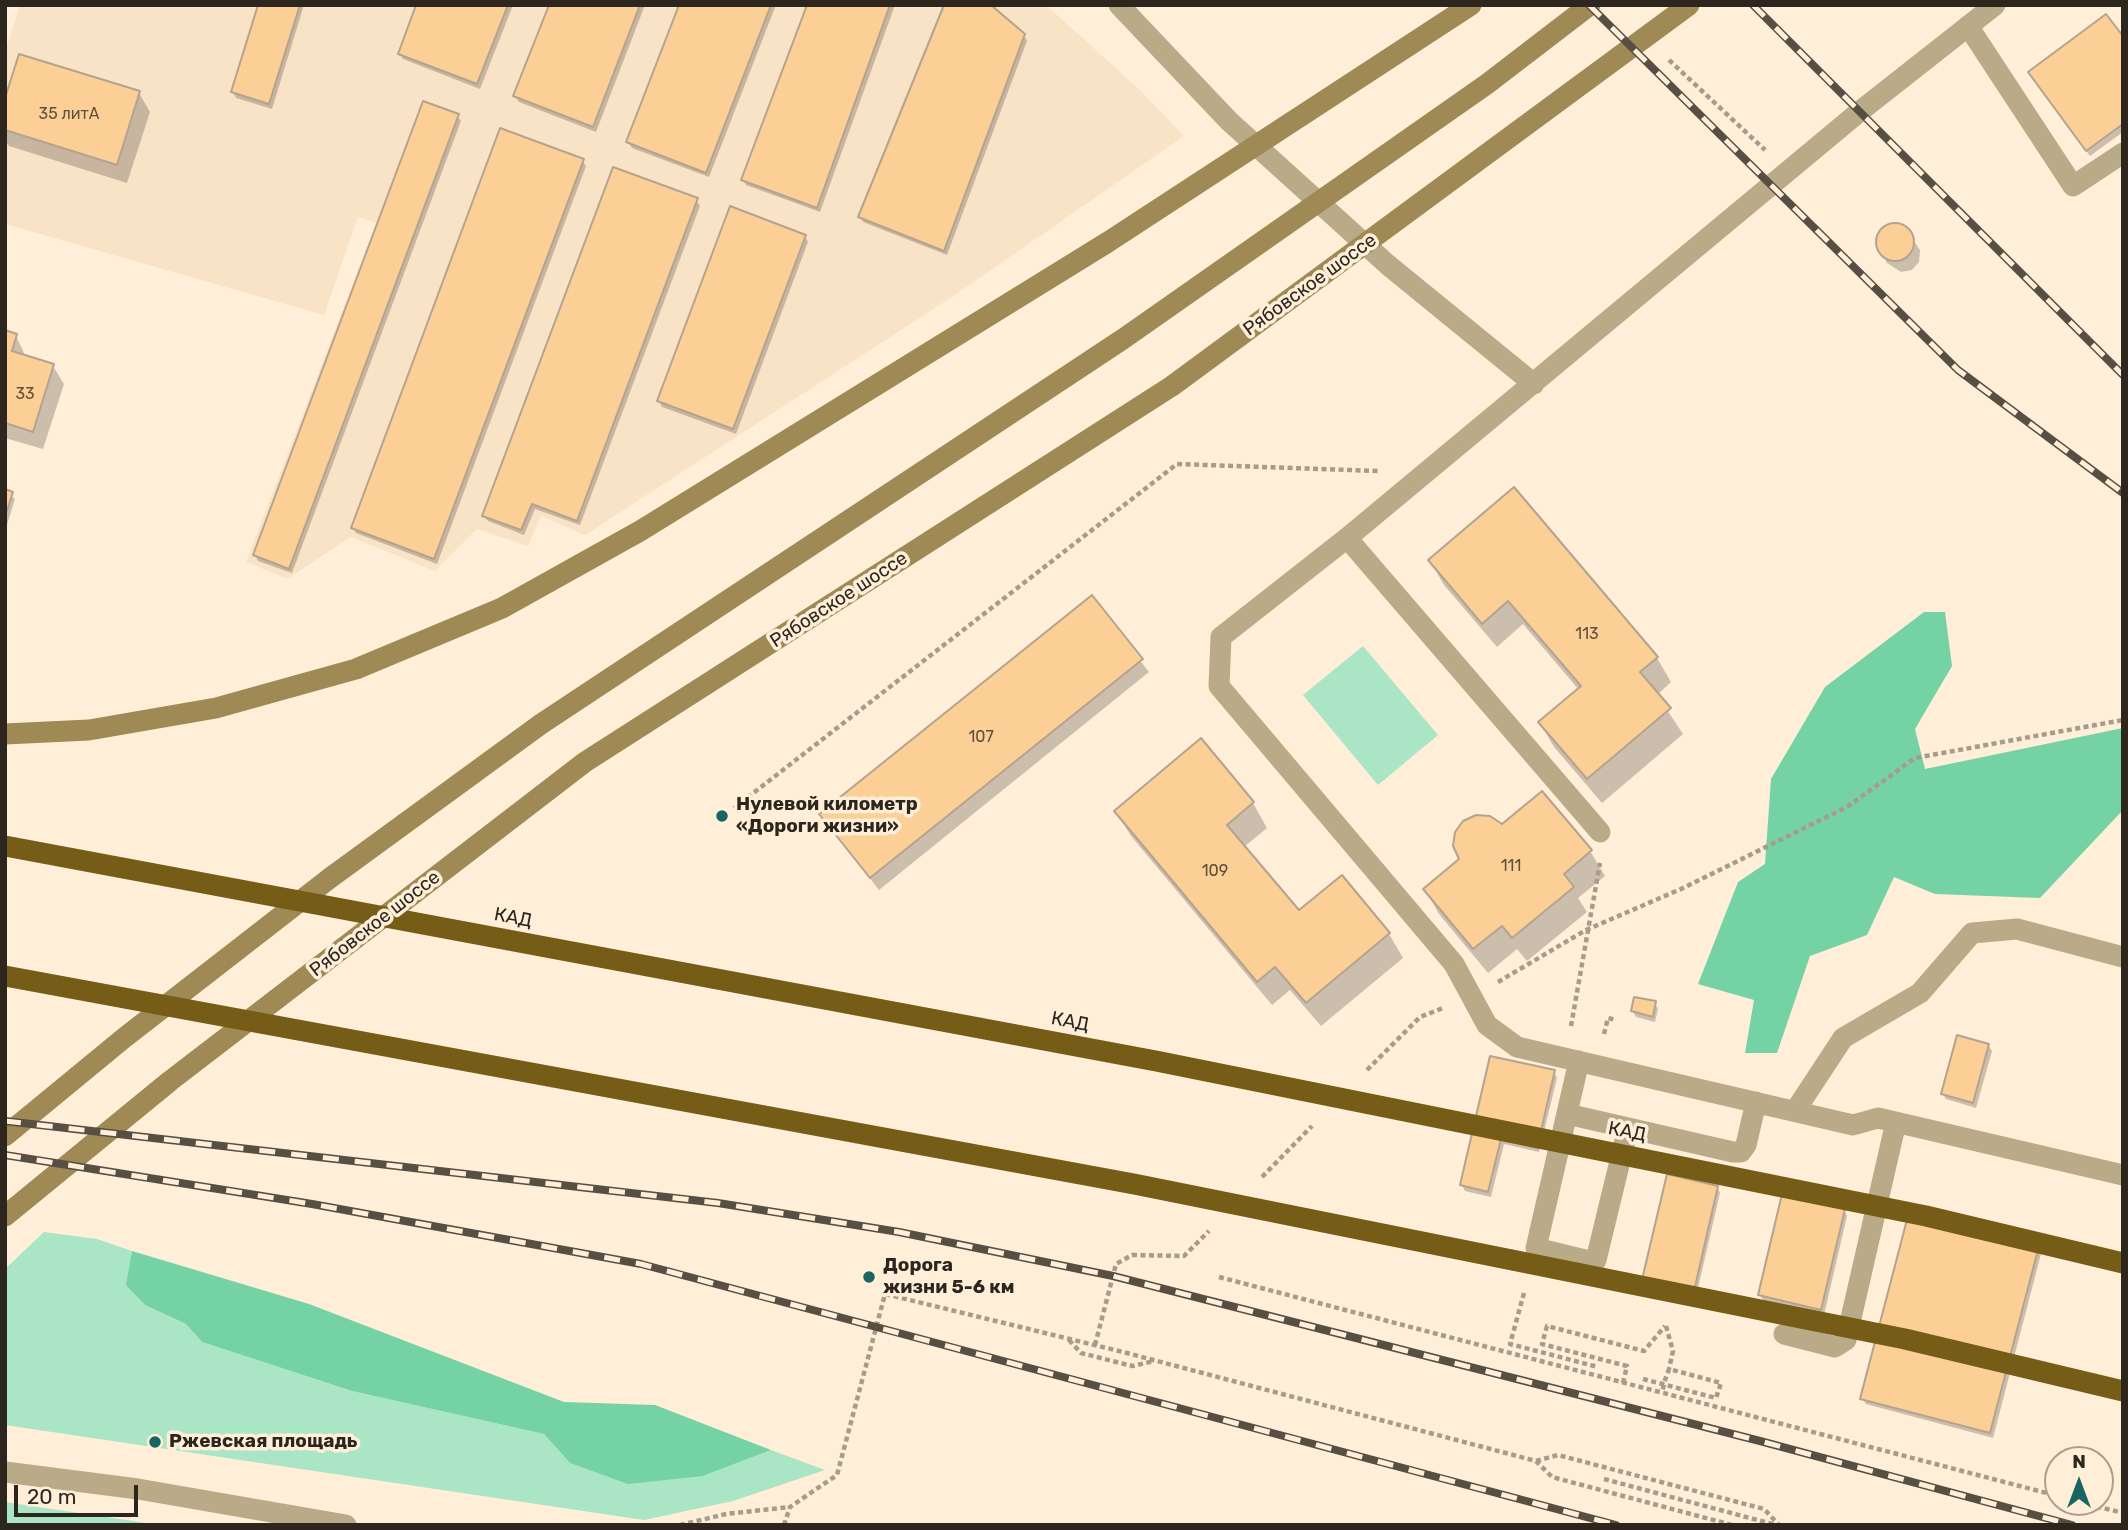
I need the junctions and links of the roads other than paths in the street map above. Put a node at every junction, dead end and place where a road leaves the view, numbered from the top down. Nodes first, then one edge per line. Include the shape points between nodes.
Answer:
1 (1119, 5) edge
2 (1471, 5) edge
3 (1590, 5) edge
4 (1689, 5) edge
5 (1995, 5) edge
6 (1968, 26) junction
7 (2123, 153) edge
8 (1534, 384) junction
9 (1348, 538) junction
10 (5, 734) edge
11 (1600, 832) road end
12 (5, 846) edge
13 (2123, 957) edge
14 (5, 976) edge
15 (1573, 1060) junction
16 (1756, 1102) junction
17 (1795, 1111) junction
18 (1567, 1114) junction
19 (1896, 1122) junction
20 (1629, 1128) junction
21 (5, 1136) edge
22 (2123, 1175) edge
23 (5, 1216) edge
24 (2123, 1264) edge
25 (1784, 1334) dead end
26 (2123, 1391) edge
27 (5, 1472) edge
28 (346, 1525) edge

1 - 8 street via 1229,121 1388,265
2 - 10 main road via 1108,242 640,531 502,608 356,669 216,708 89,730
3 - 21 main road via 1487,84 1123,339 541,724 330,878
4 - 23 main road, Рябовское шоссе via 1172,386 585,762 170,1082
5 - 6 street
6 - 7 street via 2073,186
6 - 8 street via 1859,111
8 - 9 street
9 - 11 street
9 - 15 street via 1221,637 1219,685 1454,964 1487,1025 1517,1047
12 - 24 highway, КАД via 1156,1060 1926,1216
13 - 17 street via 2017,929 1972,933 1920,993 1843,1038
14 - 26 highway via 1134,1184 1905,1339
15 - 16 street
15 - 18 street
16 - 17 street
16 - 20 street via 1741,1152
17 - 19 street via 1853,1125 1878,1118
18 - 20 street
18 - 20 street via 1536,1248 1589,1261 1599,1255
19 - 22 street
19 - 25 street via 1846,1340 1835,1346
27 - 28 street via 138,1489

